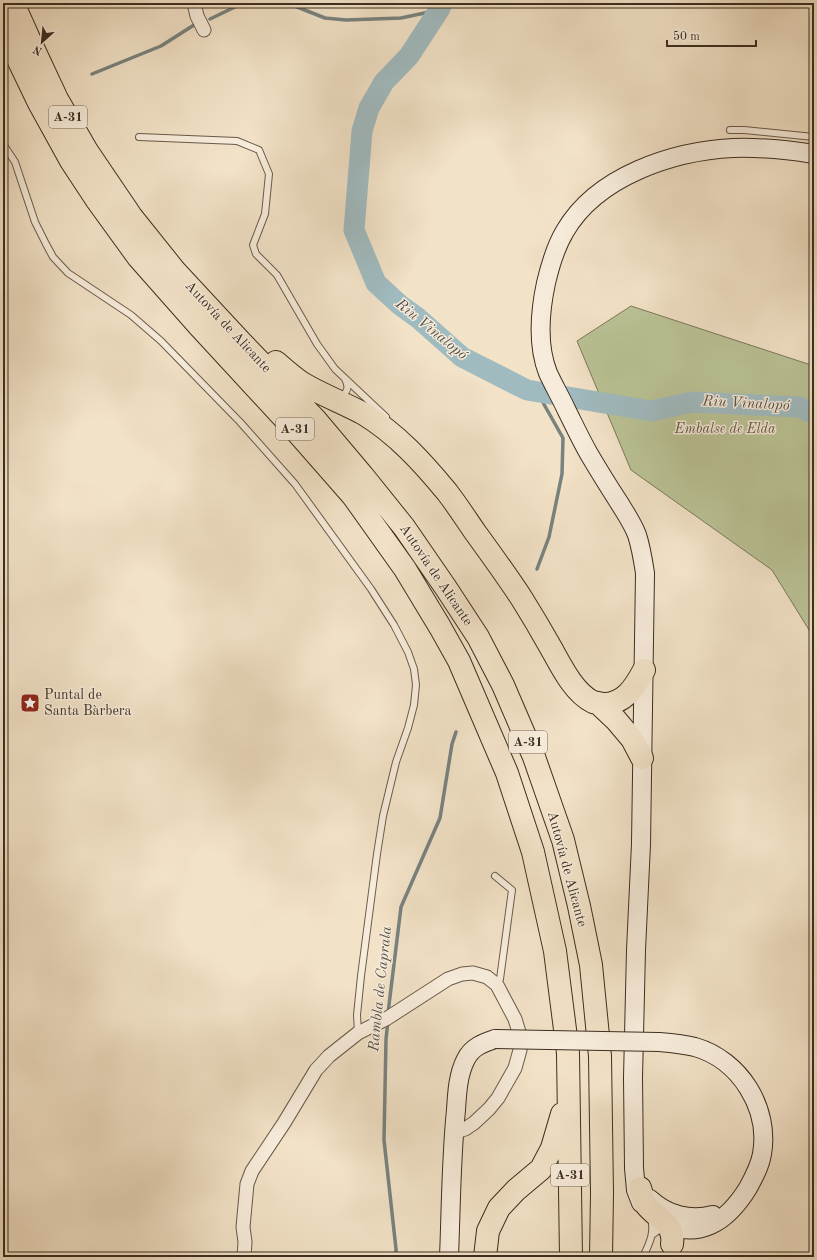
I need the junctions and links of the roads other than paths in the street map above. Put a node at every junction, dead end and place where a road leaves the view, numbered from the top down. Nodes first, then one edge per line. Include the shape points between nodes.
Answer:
1 (13, 3) edge
2 (194, 3) edge
3 (3, 28) edge
4 (204, 30) dead end
5 (730, 130) dead end
6 (139, 137) dead end
7 (814, 137) edge
8 (3, 144) edge
9 (814, 154) edge
10 (221, 321) junction
11 (344, 378) junction
12 (336, 400) junction
13 (390, 421) dead end
14 (405, 436) dead end
15 (416, 456) junction
16 (644, 670) junction
17 (598, 703) junction
18 (642, 758) junction
19 (495, 876) dead end
20 (497, 985) junction
21 (358, 1033) junction
22 (569, 1094) junction
23 (453, 1133) junction
24 (638, 1182) junction
25 (734, 1207) junction
26 (712, 1216) junction
27 (688, 1230) joint
28 (662, 1236) edge
29 (244, 1257) edge
30 (449, 1257) edge
31 (485, 1257) edge
32 (571, 1257) edge
33 (601, 1257) edge
34 (643, 1257) edge

1 - 10 highway, Autovía de Alicante / A-31 via 57,99 87,151 131,216
2 - 4 street
3 - 22 highway, Autovía de Alicante / A-31 via 39,104 96,199 138,257 353,496 405,569 459,661 507,773 532,852 555,951 568,1053
5 - 7 lane
6 - 11 lane via 237,141 259,150 268,174 265,214 253,244 256,254 277,275 317,344
8 - 21 lane via 15,162 35,222 53,257 68,273 131,315 161,340 240,422 290,478 333,534 394,625 408,652 416,685 414,705 394,769 383,816 361,976
9 - 16 main road via 733,148 684,155 651,165 608,186 589,201 562,230 542,303 543,349 548,372 588,452 636,534 645,573
10 - 12 highway via 249,336 286,372
10 - 33 highway, Autovía de Alicante / A-31 via 315,419 404,527 478,637 503,685 534,757 563,840 591,965 600,1056
11 - 12 lane via 347,391
11 - 13 lane
12 - 15 highway via 382,426
14 - 15 lane
15 - 17 highway via 447,493 512,582 576,688
16 - 17 highway via 625,698 607,704
16 - 18 main road
17 - 18 highway via 632,739
18 - 24 main road via 634,1032 633,1156
19 - 20 lane via 512,890 500,979
20 - 21 street via 487,977 472,973 462,974 448,979 386,1019
20 - 23 street via 519,1032 520,1050 516,1068 489,1109 464,1129
21 - 29 street via 316,1070 252,1171 247,1184 245,1203
22 - 31 highway via 552,1148 541,1169 499,1208 488,1231
22 - 32 highway, Autovía de Alicante / A-31
23 - 25 main road, bridge via 460,1073 466,1058 480,1044 495,1039 659,1042 692,1046 728,1064 748,1086 760,1114 762,1154 759,1165
23 - 30 main road
24 - 26 main road via 649,1199 666,1211 690,1218
24 - 28 highway via 645,1202 661,1218
25 - 26 main road
25 - 27 main road via 710,1226
26 - 28 lane via 703,1222 673,1223
27 - 28 highway via 678,1237
28 - 34 lane

